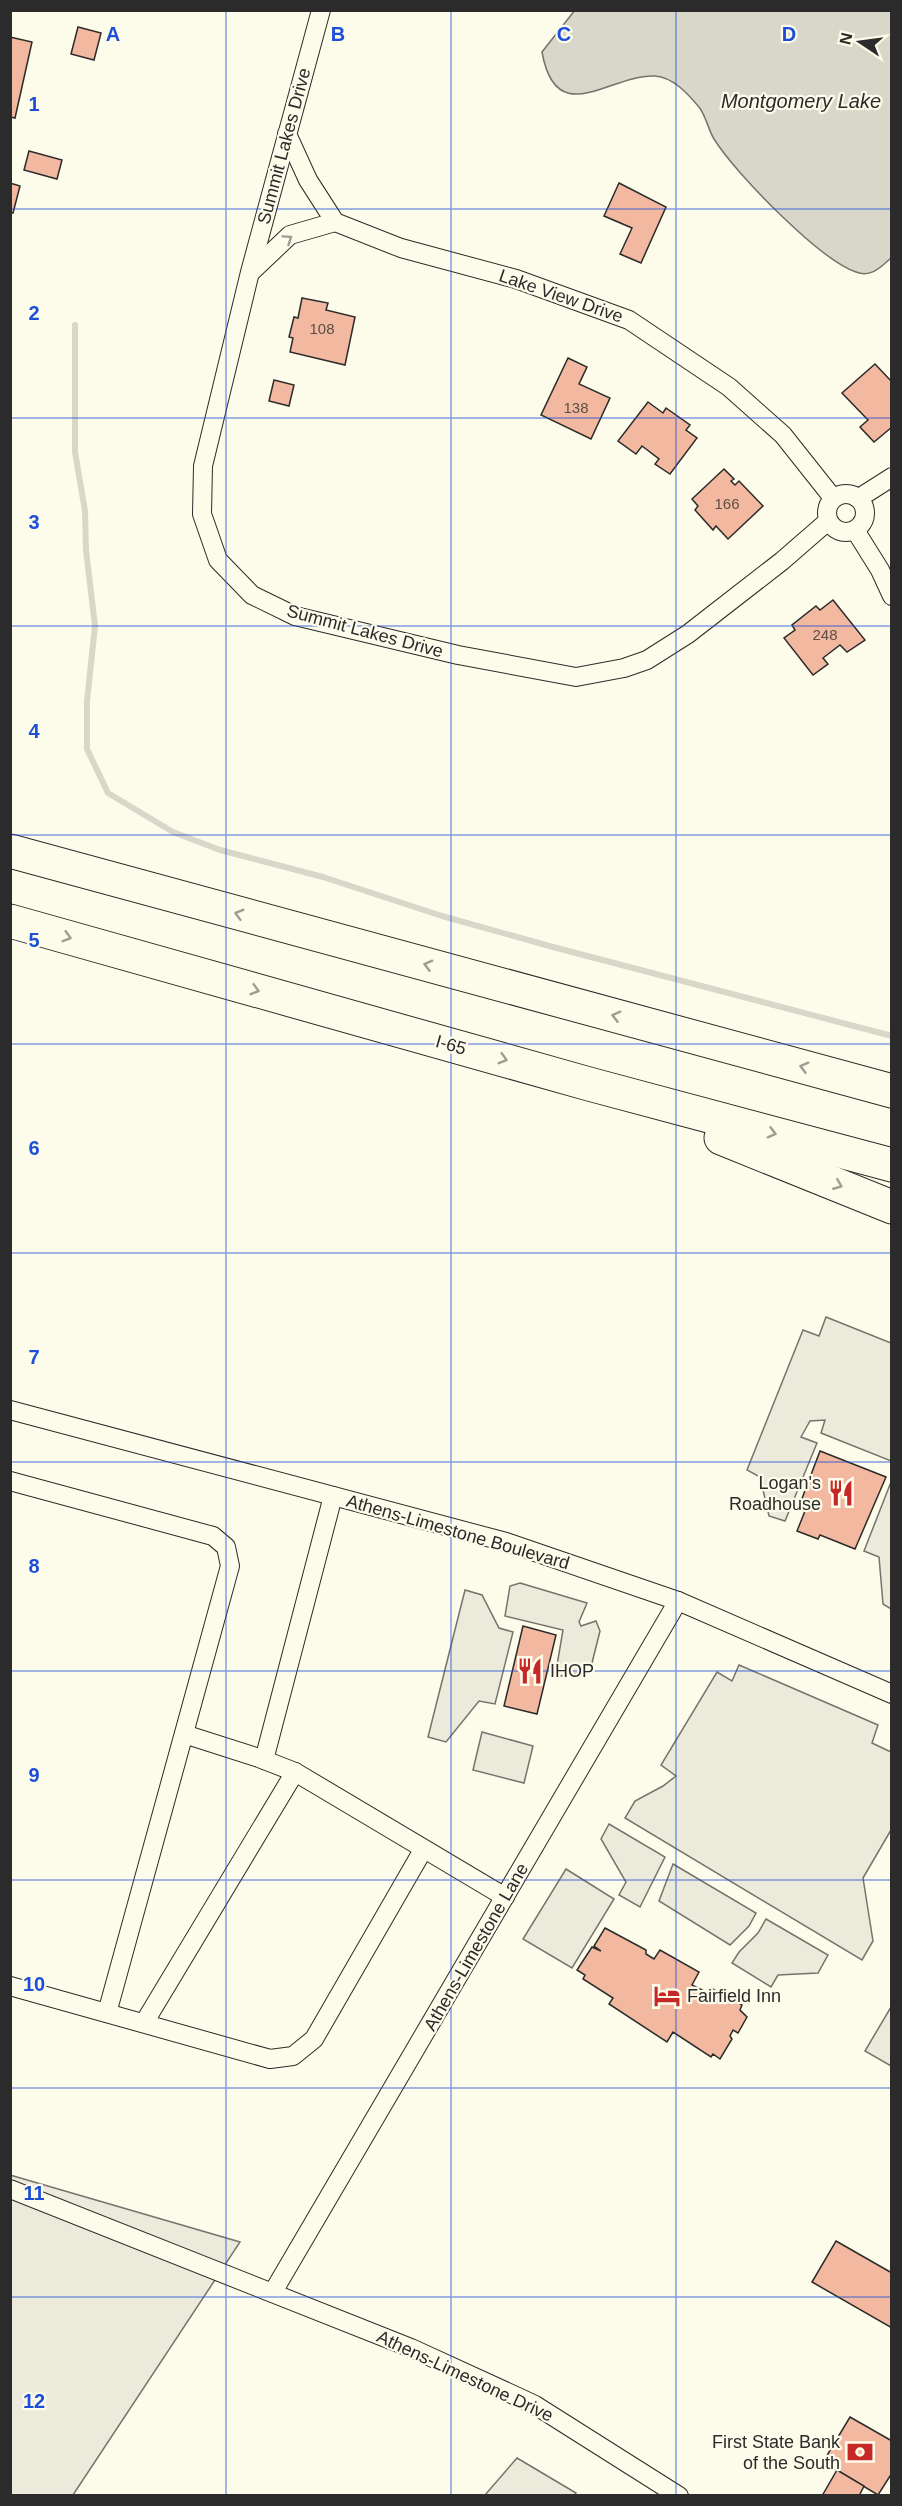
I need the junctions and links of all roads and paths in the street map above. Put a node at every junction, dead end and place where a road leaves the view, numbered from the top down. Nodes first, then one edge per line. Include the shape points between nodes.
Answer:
1 (321, 10) edge
2 (287, 134) junction
3 (335, 222) junction
4 (250, 272) junction
5 (891, 477) edge
6 (833, 498) junction
7 (859, 498) junction
8 (828, 521) junction
9 (855, 530) junction
10 (891, 596) edge
11 (10, 851) edge
12 (10, 921) edge
13 (589, 1084) junction
14 (876, 1084) edge
15 (891, 1091) edge
16 (891, 1165) edge
17 (891, 1207) edge
18 (10, 1410) edge
19 (10, 1481) edge
20 (333, 1496) junction
21 (678, 1601) junction
22 (891, 1694) edge
23 (184, 1734) junction
24 (264, 1760) junction
25 (295, 1773) junction
26 (423, 1850) junction
27 (505, 1897) junction
28 (10, 1986) edge
29 (107, 2013) junction
30 (144, 2023) junction
31 (10, 2188) edge
32 (273, 2292) junction
33 (679, 2496) edge

1 - 2 street, Summit Lakes Drive
2 - 3 street via 308,180
2 - 4 street, Summit Lakes Drive
4 -> 3 street via 290,235
3 - 6 street, Lake View Drive via 401,248 516,279 630,320 729,387 783,435
4 - 8 street, Summit Lakes Drive via 203,466 202,514 218,560 252,595 295,616 458,655 576,676 624,668 647,660 688,634
5 - 7 street
6 - 7 street via 849,493
6 - 8 street via 827,508
7 - 9 street via 865,515
8 - 9 street via 843,532
9 - 10 street
14 -> 11 highway
12 -> 13 highway, I-65
13 -> 16 highway, I-65
13 -> 17 highway
14 - 15 highway
18 - 20 street, Athens-Limestone Boulevard
19 - 23 street via 213,1536 226,1547 230,1566
20 - 21 street, Athens-Limestone Boulevard via 506,1542
20 - 24 street
21 - 22 street, Athens-Limestone Boulevard
21 - 27 street, Athens-Limestone Lane
23 - 24 street
23 - 29 street
24 - 25 street
25 - 26 street
25 - 30 street
26 - 27 street
26 - 30 street via 314,2039 293,2056 270,2059
27 - 32 street, Athens-Limestone Lane
28 - 29 street
29 - 30 street
31 - 32 street, Athens-Limestone Drive
32 - 33 street, Athens-Limestone Drive via 411,2348 535,2405

